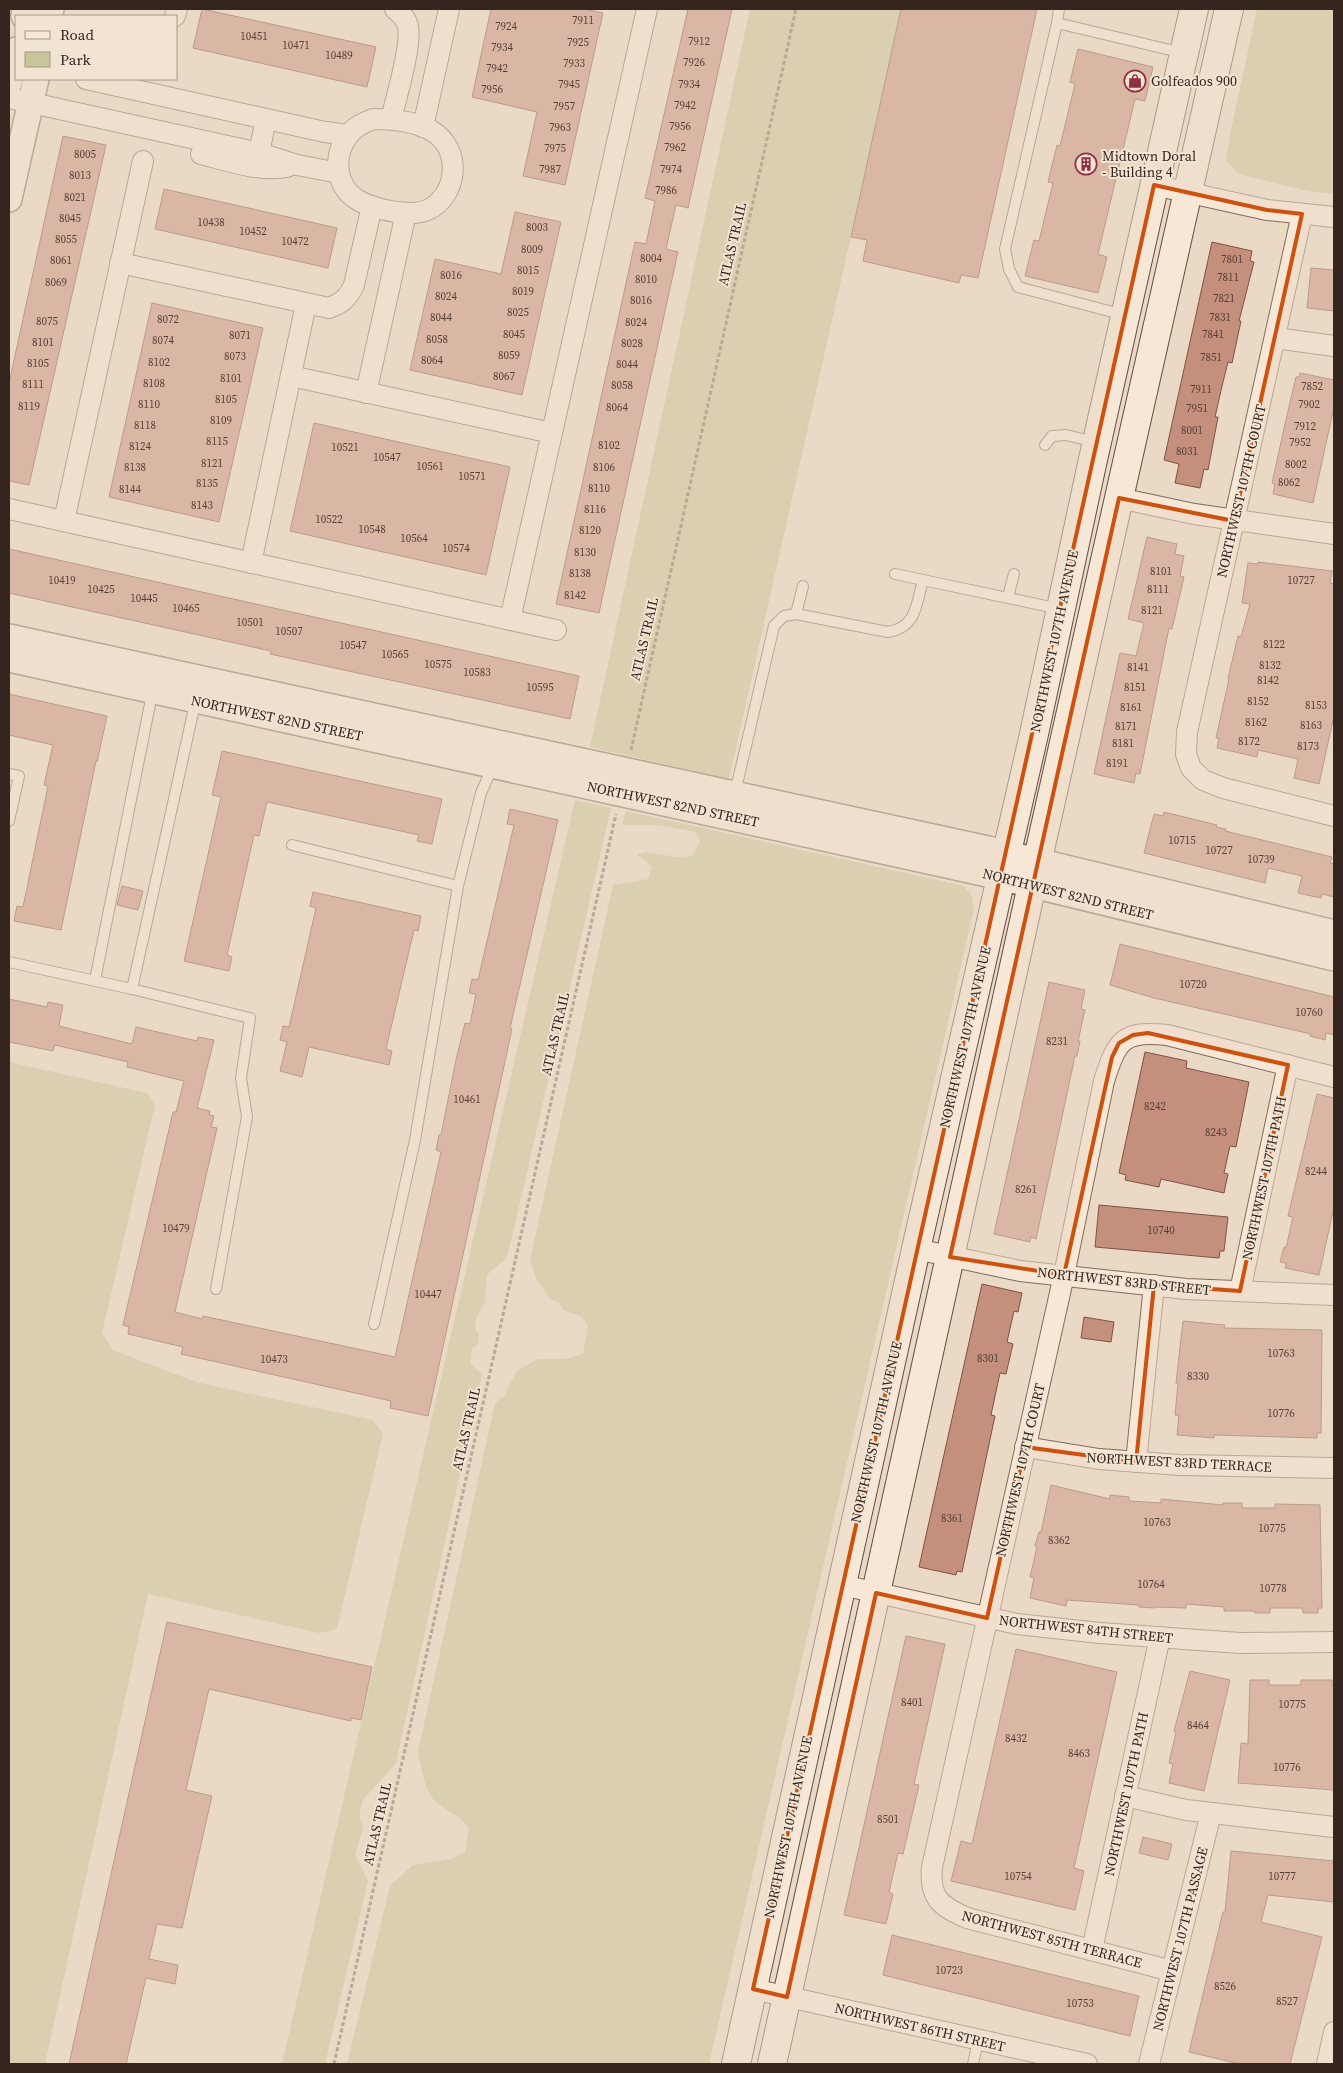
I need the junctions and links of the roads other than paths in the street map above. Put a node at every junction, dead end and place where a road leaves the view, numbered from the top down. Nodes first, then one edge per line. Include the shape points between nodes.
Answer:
1 (395, 9) edge
2 (449, 9) edge
3 (648, 9) edge
4 (1059, 9) edge
5 (1194, 9) edge
6 (1229, 9) edge
7 (1057, 23) junction
8 (1184, 53) junction
9 (90, 80) edge
10 (25, 93) edge
11 (266, 119) junction
12 (391, 119) junction
13 (423, 127) junction
14 (348, 135) junction
15 (184, 136) junction
16 (259, 153) junction
17 (143, 161) dead end
18 (297, 165) junction
19 (339, 173) junction
20 (1154, 185) junction
21 (1187, 193) junction
22 (9, 198) edge
23 (372, 206) junction
24 (406, 213) junction
25 (1302, 214) junction
26 (1334, 218) edge
27 (120, 263) junction
28 (306, 304) junction
29 (1125, 315) junction
30 (1275, 338) junction
31 (1334, 346) edge
32 (291, 376) junction
33 (366, 393) junction
34 (552, 433) junction
35 (1096, 442) junction
36 (1045, 446) dead end
37 (1119, 498) junction
38 (9, 509) edge
39 (64, 521) junction
40 (1234, 521) junction
41 (1334, 534) edge
42 (251, 563) junction
43 (895, 574) dead end
44 (1014, 574) dead end
45 (924, 580) junction
46 (803, 586) dead end
47 (1008, 597) junction
48 (1060, 609) junction
49 (796, 614) junction
50 (510, 620) junction
51 (556, 630) dead end
52 (9, 637) edge
53 (9, 659) edge
54 (155, 680) junction
55 (198, 689) junction
56 (493, 765) junction
57 (9, 774) edge
58 (623, 782) junction
59 (735, 794) junction
60 (1334, 816) edge
61 (9, 821) edge
62 (292, 845) dead end
63 (1004, 865) junction
64 (1035, 873) junction
65 (458, 886) junction
66 (1334, 933) edge
67 (1334, 958) edge
68 (9, 962) edge
69 (95, 980) junction
70 (132, 989) junction
71 (1288, 1065) junction
72 (1334, 1077) edge
73 (916, 1249) junction
74 (950, 1258) junction
75 (1064, 1275) junction
76 (1154, 1285) junction
77 (216, 1289) dead end
78 (1240, 1291) junction
79 (1334, 1295) edge
80 (374, 1324) dead end
81 (1025, 1446) junction
82 (1136, 1462) junction
83 (1334, 1468) edge
84 (842, 1585) junction
85 (876, 1593) junction
86 (987, 1618) junction
87 (1160, 1637) junction
88 (1334, 1642) edge
89 (1125, 1796) junction
90 (1211, 1813) junction
91 (1334, 1827) edge
92 (937, 1898) joint
93 (1092, 1950) junction
94 (1172, 1971) junction
95 (753, 1989) junction
96 (787, 1997) junction
97 (1334, 2032) edge
98 (978, 2041) junction
99 (736, 2064) edge
100 (772, 2064) edge
101 (973, 2064) edge
102 (1087, 2064) edge
103 (1149, 2064) edge
104 (1326, 2064) edge

1 - 12 street via 404,16 409,40
2 - 13 street
3 - 34 street
4 - 7 lane
5 - 8 main road, NORTHWEST 107TH AVENUE
6 - 21 main road
7 - 8 lane
7 - 29 lane via 1005,249 1009,269 1018,287
8 - 20 main road, NORTHWEST 107TH AVENUE
9 - 11 street
10 - 15 street
10 - 22 street
11 - 14 street
11 - 16 street
12 - 13 street
12 - 14 street via 373,119
13 - 24 street via 442,139 453,160 451,184 438,204 429,210 418,214
14 - 19 street via 337,160
15 - 16 street
15 - 18 street via 199,154 259,168
16 - 18 street
17 - 27 street
18 - 19 street
19 - 23 street via 349,193
20 - 21 street
20 - 29 main road, NORTHWEST 107TH AVENUE
21 - 25 street
21 - 37 main road
23 - 24 street
23 - 28 street via 354,285 348,297 329,308
24 - 33 street
25 - 26 street
25 - 30 street, NORTHWEST 107TH COURT
27 - 28 street
27 - 39 street
28 - 32 street
29 - 35 main road, NORTHWEST 107TH AVENUE
30 - 31 street
30 - 40 street, NORTHWEST 107TH COURT
32 - 33 street
32 - 42 street
33 - 34 street
34 - 50 street
35 - 36 lane via 1066,435 1052,436
35 - 48 main road, NORTHWEST 107TH AVENUE
37 - 40 street
37 - 64 main road
38 - 39 street
39 - 42 street
40 - 41 street
40 - 60 street, NORTHWEST 107TH COURT via 1187,732 1186,754 1191,768 1202,780
42 - 50 street
43 - 45 lane
44 - 47 lane
45 - 47 lane
45 - 49 lane via 912,620 899,630 888,632
46 - 49 lane
47 - 48 lane
48 - 63 main road, NORTHWEST 107TH AVENUE
49 - 59 lane via 784,616 774,626
50 - 51 street
52 - 54 street, NORTHWEST 82ND STREET
53 - 54 street, NORTHWEST 82ND STREET
54 - 55 street, NORTHWEST 82ND STREET
54 - 69 lane
55 - 56 street, NORTHWEST 82ND STREET
55 - 58 street, NORTHWEST 82ND STREET
55 - 70 lane
56 - 58 street, NORTHWEST 82ND STREET
56 - 65 lane via 481,793
57 - 61 lane via 18,776
58 - 59 street, NORTHWEST 82ND STREET
58 - 63 street, NORTHWEST 82ND STREET
59 - 63 street, NORTHWEST 82ND STREET
62 - 65 lane
63 - 64 street, NORTHWEST 82ND STREET
63 - 73 main road, NORTHWEST 107TH AVENUE
64 - 66 street, NORTHWEST 82ND STREET
64 - 67 street, NORTHWEST 82ND STREET
64 - 74 main road
65 - 80 lane via 415,1140
68 - 69 lane
69 - 70 lane
70 - 77 lane via 250,1018 241,1078 247,1117
71 - 72 street
71 - 75 street, NORTHWEST 107TH COURT via 1167,1035 1133,1035 1120,1043 1104,1081
71 - 78 street, NORTHWEST 107TH PATH
73 - 74 street, NORTHWEST 83RD STREET
73 - 84 main road, NORTHWEST 107TH AVENUE
74 - 75 street, NORTHWEST 83RD STREET
74 - 85 main road
75 - 76 street, NORTHWEST 83RD STREET
75 - 81 street, NORTHWEST 107TH COURT
76 - 78 street, NORTHWEST 83RD STREET
76 - 82 street
78 - 79 street, NORTHWEST 83RD STREET
81 - 82 street, NORTHWEST 83RD TERRACE
81 - 86 street, NORTHWEST 107TH COURT
82 - 83 street, NORTHWEST 83RD TERRACE
84 - 85 street, NORTHWEST 84TH STREET
84 - 95 main road, NORTHWEST 107TH AVENUE
85 - 86 street, NORTHWEST 84TH STREET
85 - 96 main road
86 - 87 street, NORTHWEST 84TH STREET via 1017,1624
86 - 92 street, NORTHWEST 107TH COURT via 932,1866 931,1883
87 - 88 street, NORTHWEST 84TH STREET via 1240,1643
87 - 89 street, NORTHWEST 107TH PATH
89 - 90 street
89 - 93 street, NORTHWEST 107TH PATH
90 - 91 street
90 - 94 street, NORTHWEST 107TH PASSAGE
92 - 93 street, NORTHWEST 85TH TERRACE via 945,1908 967,1918
93 - 94 street, NORTHWEST 85TH TERRACE
94 - 103 street, NORTHWEST 107TH PASSAGE
95 - 96 street, NORTHWEST 86TH STREET
95 - 99 main road, NORTHWEST 107TH AVENUE
96 - 98 street, NORTHWEST 86TH STREET
96 - 100 main road
97 - 104 street
98 - 101 lane
98 - 102 street, NORTHWEST 86TH STREET

